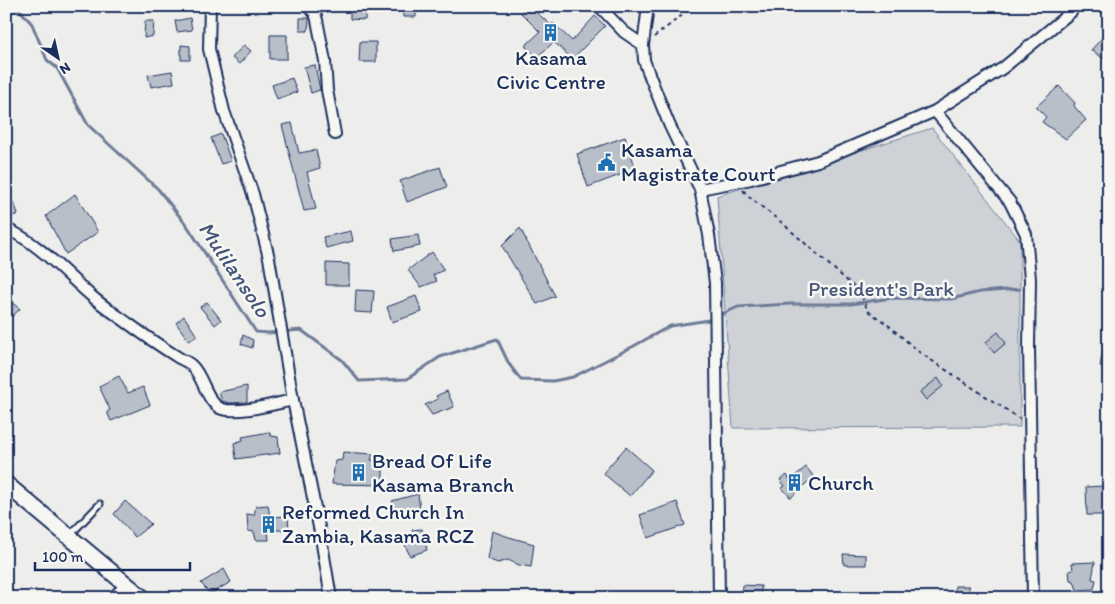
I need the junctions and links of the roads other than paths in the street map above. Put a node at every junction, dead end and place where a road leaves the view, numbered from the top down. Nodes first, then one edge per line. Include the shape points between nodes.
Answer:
1 (210, 6) edge
2 (307, 6) edge
3 (599, 6) edge
4 (648, 6) edge
5 (1075, 6) edge
6 (643, 45) junction
7 (934, 111) junction
8 (335, 134) dead end
9 (700, 189) junction
10 (6, 231) edge
11 (293, 400) junction
12 (6, 484) edge
13 (100, 504) dead end
14 (69, 536) junction
15 (126, 585) junction
16 (112, 598) edge
17 (143, 598) edge
18 (331, 598) edge
19 (719, 598) edge
20 (1033, 598) edge

1 - 11 street via 209,49 224,111 253,194 269,258
2 - 8 street via 317,20
3 - 6 street via 624,32
4 - 6 street
5 - 7 street via 1003,68
6 - 9 street via 644,60 652,82
7 - 9 street via 818,161
7 - 20 street via 1010,202 1026,234 1030,279
9 - 19 street via 715,283
10 - 11 street via 16,233 43,251 95,299 193,366 220,408 244,410
11 - 18 street
12 - 14 main road
13 - 14 lane
14 - 15 main road
15 - 16 street
15 - 17 main road

